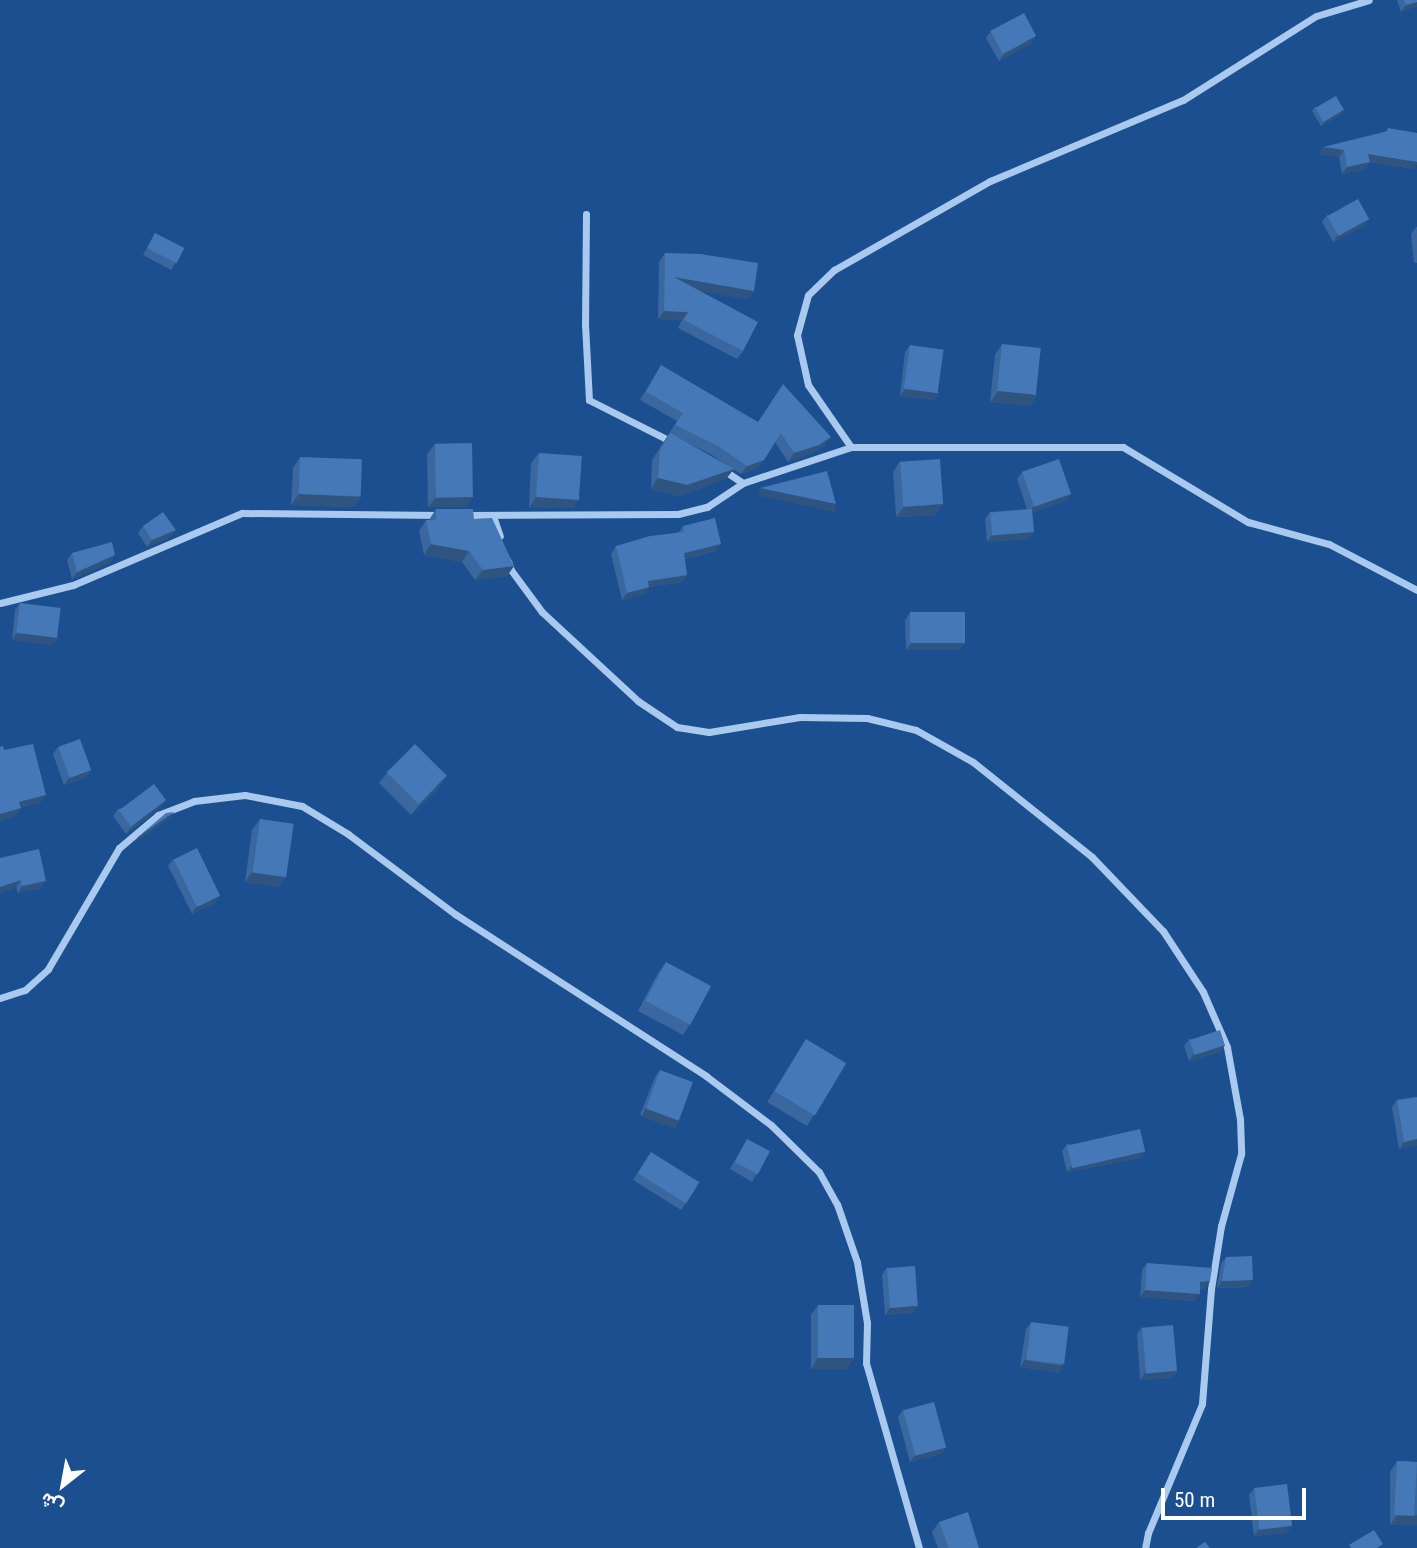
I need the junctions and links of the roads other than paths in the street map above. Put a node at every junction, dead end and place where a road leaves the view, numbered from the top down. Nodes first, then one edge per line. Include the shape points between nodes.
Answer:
1 (1369, 0) edge
2 (586, 214) dead end
3 (851, 447) junction
4 (685, 448) edge
5 (709, 460) edge
6 (743, 484) junction
7 (493, 516) junction
8 (1417, 590) edge
9 (0, 604) edge
10 (0, 998) edge
11 (919, 1548) edge
12 (1145, 1548) edge

1 - 3 street via 1315,16 1183,100 990,181 834,270 808,295 797,335 808,385
2 - 4 street via 589,400
3 - 6 street
3 - 8 street via 1123,447 1248,522 1329,544
5 - 6 street
6 - 7 street via 707,507 678,514
7 - 9 street via 242,513 73,585
7 - 12 street via 511,570 542,612 638,701 677,727 709,732 800,717 867,718 916,730 973,762 1092,857 1163,931 1203,992 1227,1047 1240,1119 1241,1154 1221,1226 1211,1289 1202,1404
10 - 11 street via 25,990 48,969 118,848 158,815 194,801 244,795 302,807 325,820 455,914 706,1076 771,1125 819,1172 837,1204 857,1262 867,1323 866,1363

